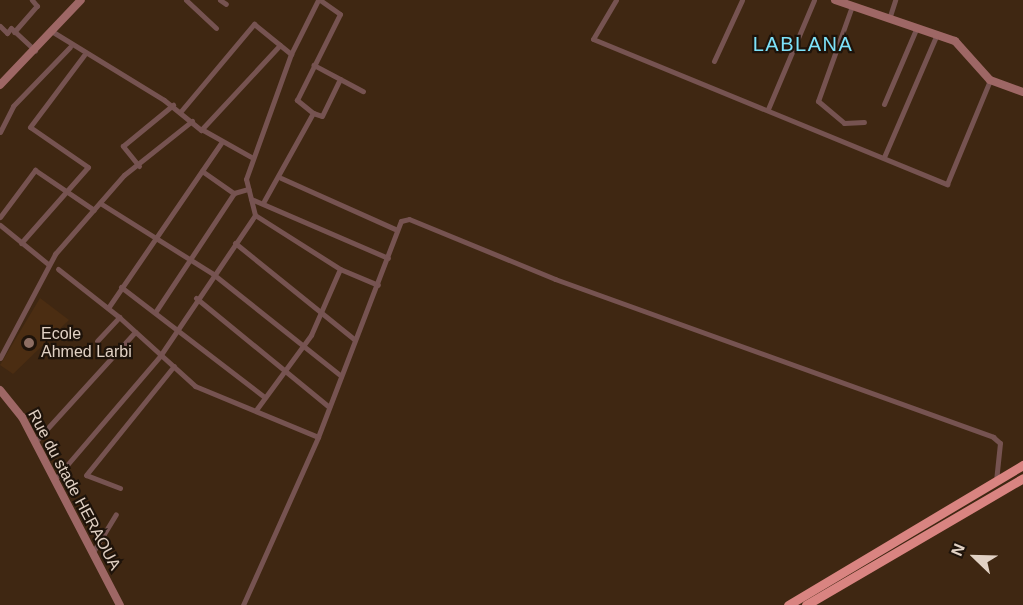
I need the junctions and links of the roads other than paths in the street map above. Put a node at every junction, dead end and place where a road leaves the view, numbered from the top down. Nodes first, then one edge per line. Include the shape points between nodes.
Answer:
1 (32, 0) edge
2 (81, 0) edge
3 (186, 0) edge
4 (220, 0) edge
5 (319, 0) edge
6 (616, 0) edge
7 (742, 0) edge
8 (814, 0) edge
9 (836, 0) edge
10 (895, 0) edge
11 (226, 4) dead end
12 (855, 4) edge
13 (889, 19) junction
14 (0, 26) edge
15 (917, 27) junction
16 (216, 28) dead end
17 (14, 32) junction
18 (53, 32) junction
19 (937, 34) junction
20 (280, 45) junction
21 (70, 47) junction
22 (35, 50) junction
23 (291, 54) junction
24 (84, 55) junction
25 (714, 61) dead end
26 (314, 65) junction
27 (340, 79) junction
28 (990, 80) junction
29 (0, 85) edge
30 (363, 91) dead end
31 (1023, 92) edge
32 (884, 104) dead end
33 (173, 105) junction
34 (768, 109) junction
35 (181, 111) junction
36 (313, 113) junction
37 (192, 121) junction
38 (864, 122) dead end
39 (201, 130) junction
40 (0, 132) edge
41 (221, 143) dead end
42 (884, 157) junction
43 (253, 158) junction
44 (139, 166) junction
45 (202, 171) junction
46 (280, 178) junction
47 (248, 189) junction
48 (67, 192) junction
49 (234, 193) junction
50 (251, 199) junction
51 (264, 201) junction
52 (100, 203) junction
53 (94, 210) junction
54 (255, 215) junction
55 (0, 217) edge
56 (0, 225) edge
57 (398, 230) junction
58 (156, 238) junction
59 (21, 243) junction
60 (235, 243) junction
61 (388, 258) junction
62 (190, 260) junction
63 (48, 264) junction
64 (58, 269) dead end
65 (340, 269) junction
66 (213, 274) junction
67 (378, 285) junction
68 (121, 287) junction
69 (196, 298) junction
70 (108, 308) junction
71 (156, 311) junction
72 (119, 316) junction
73 (321, 318) junction
74 (178, 326) junction
75 (135, 332) junction
76 (355, 340) junction
77 (97, 341) dead end
78 (304, 345) junction
79 (1, 355) edge
80 (160, 356) junction
81 (174, 366) junction
82 (285, 372) junction
83 (340, 375) junction
84 (0, 390) edge
85 (263, 396) junction
86 (328, 407) junction
87 (256, 410) junction
88 (318, 436) junction
89 (35, 442) junction
90 (1023, 465) edge
91 (1023, 478) edge
92 (55, 479) junction
93 (996, 480) junction
94 (120, 489) dead end
95 (116, 514) dead end
96 (93, 552) junction
97 (120, 605) edge
98 (243, 605) edge
99 (788, 605) edge
100 (806, 605) edge

1 - 17 street via 37,6
2 - 18 street
3 - 16 street via 184,3
4 - 11 street
5 - 23 street
5 - 26 street via 340,14
6 - 34 street via 593,39
7 - 25 street
8 - 34 street
9 - 12 street
10 - 13 street
12 - 13 street
12 - 38 street via 818,101 844,123
13 - 15 street
14 - 17 street
15 - 19 street
15 - 32 street
17 - 22 street
18 - 21 street
18 - 22 street
19 - 28 street via 956,41
19 - 42 street
20 - 23 street
20 - 35 street via 254,24
20 - 39 street
21 - 24 street
21 - 40 street via 13,106
22 - 29 street
23 - 43 street
24 - 33 street
24 - 48 street via 30,127 88,167
26 - 27 street
26 - 36 street via 296,103
27 - 30 street
27 - 36 street via 322,116
28 - 31 street
28 - 42 street via 947,184
33 - 35 street
33 - 44 street via 123,146
34 - 42 street
35 - 37 street
36 - 46 street
37 - 39 street
37 - 44 street
39 - 43 street
41 - 45 street
43 - 47 street via 246,179
44 - 52 street
45 - 49 street
45 - 58 street
46 - 51 street
46 - 57 street
47 - 49 street
47 - 50 street
48 - 53 street
48 - 55 street via 35,170
48 - 59 street
49 - 62 street
50 - 51 street
50 - 54 street
51 - 61 street
52 - 53 street
52 - 58 street
53 - 63 street
54 - 60 street
54 - 65 street
56 - 59 street
57 - 61 street
57 - 93 street via 409,219 555,279 993,437 1000,443
58 - 62 street
58 - 68 street
59 - 63 street
60 - 66 street
60 - 73 street
61 - 67 street
62 - 66 street
62 - 71 street
63 - 79 street
64 - 70 street
65 - 67 street
65 - 73 street
66 - 69 street
66 - 78 street
67 - 76 street
68 - 70 street
68 - 71 street
69 - 74 street
69 - 82 street
70 - 72 street
71 - 74 street
72 - 75 street
72 - 77 street
73 - 76 street
73 - 78 street
74 - 80 street
74 - 85 street
75 - 80 street
75 - 89 street
76 - 83 street
78 - 82 street
78 - 83 street
80 - 81 street
80 - 92 street
81 - 87 street via 195,386
81 - 94 street via 86,475
82 - 85 street
82 - 86 street
83 - 86 street
84 - 89 street, Rue du stade HERAOUA
85 - 87 street
86 - 88 street
87 - 88 street
88 - 98 street
89 - 92 street, Rue du stade HERAOUA
90 - 93 highway
91 - 100 highway
92 - 96 street, Rue du stade HERAOUA
93 - 99 highway
95 - 96 street
96 - 97 street, Rue du stade HERAOUA

